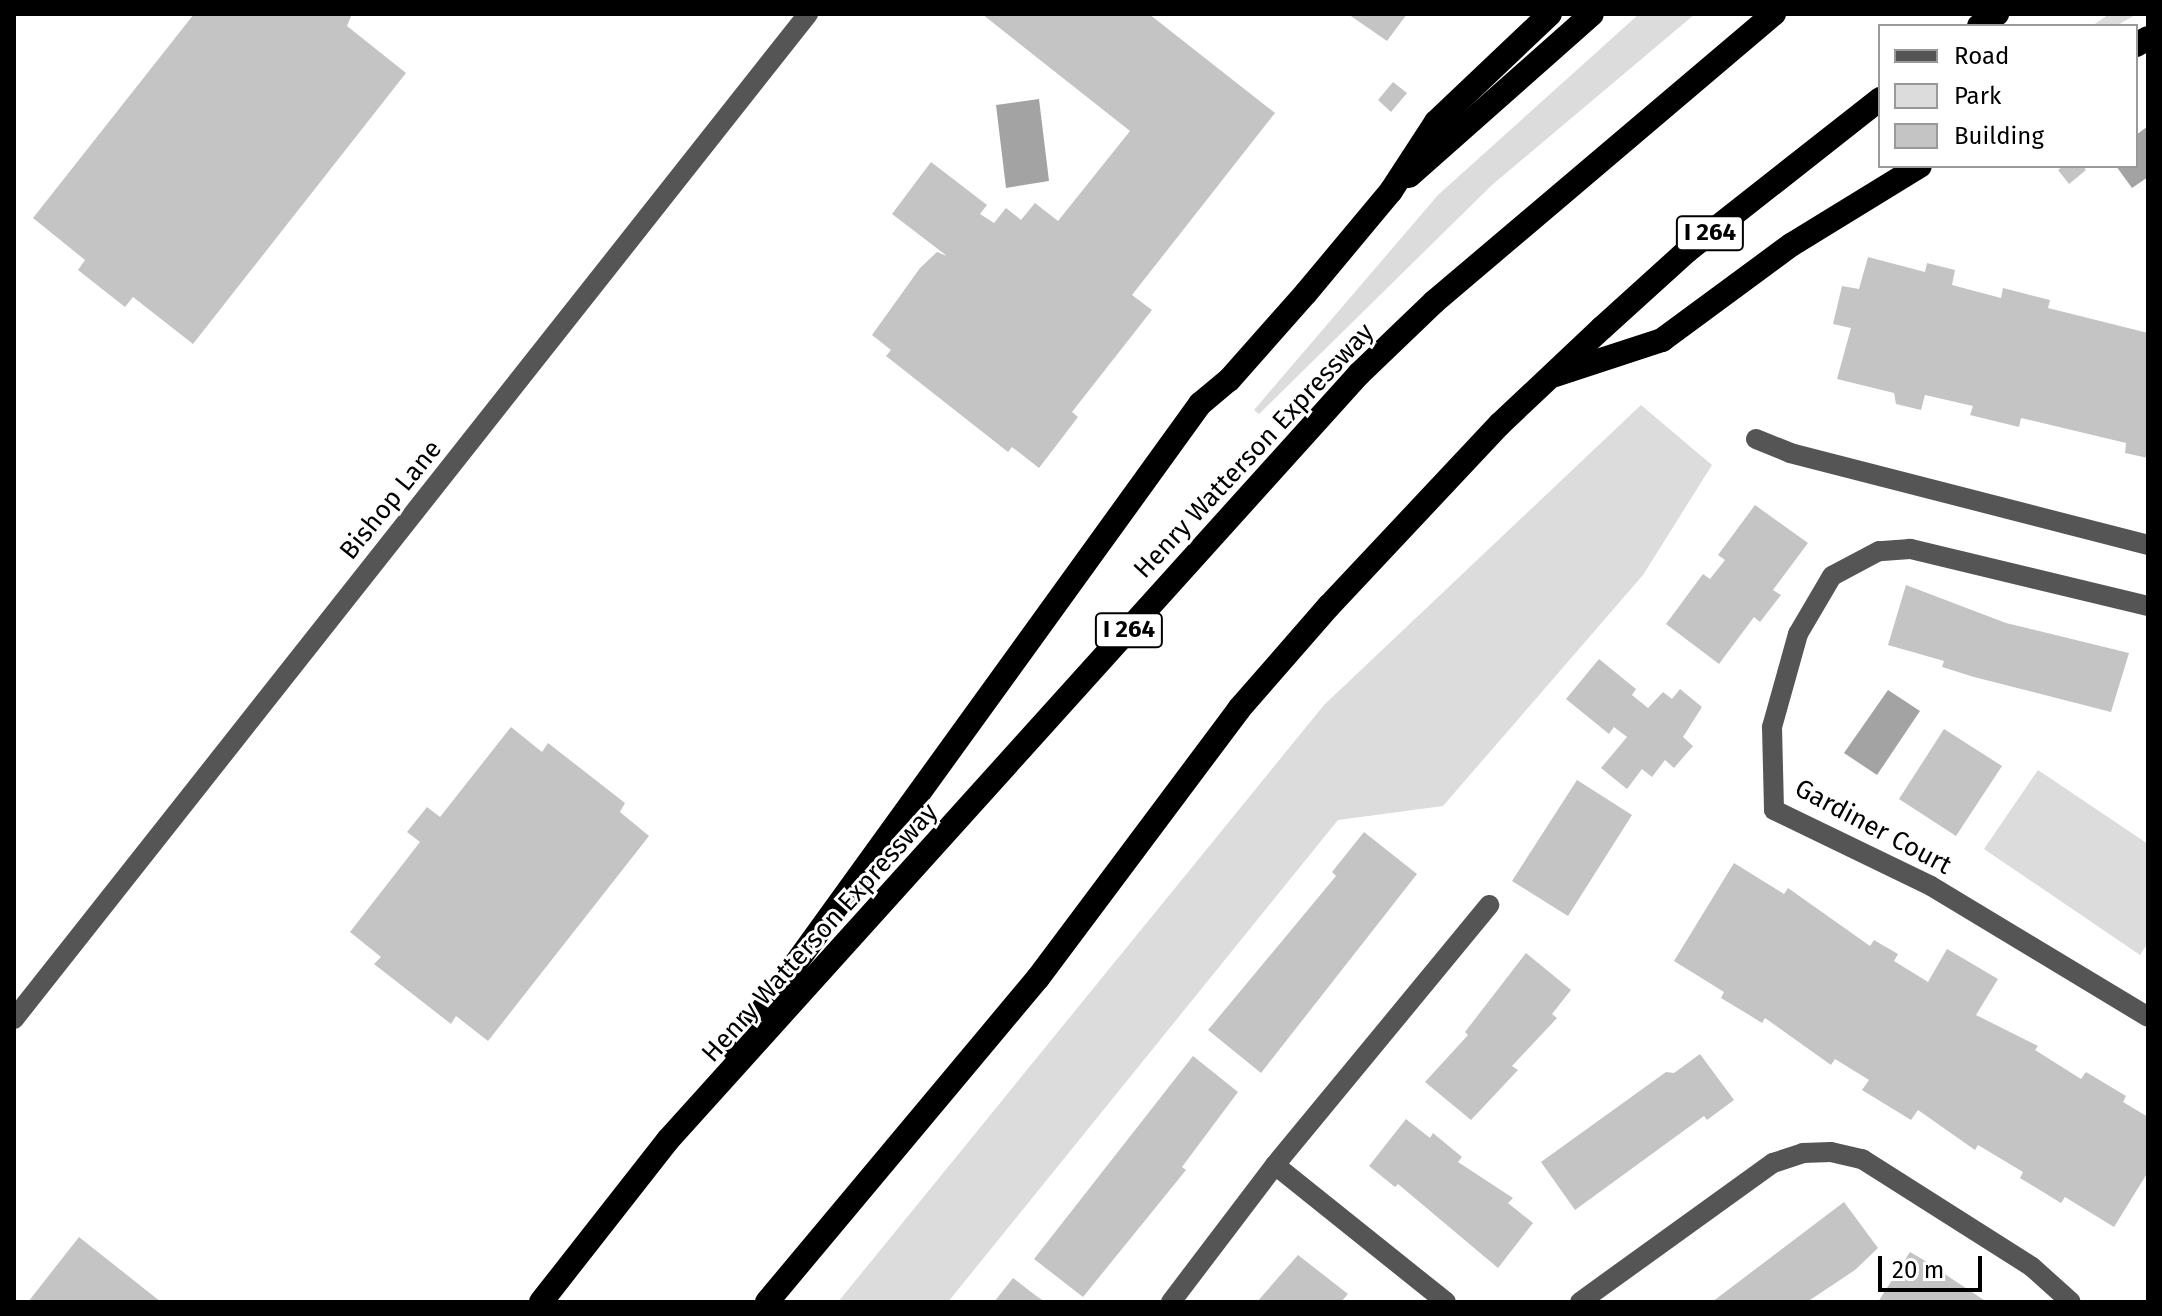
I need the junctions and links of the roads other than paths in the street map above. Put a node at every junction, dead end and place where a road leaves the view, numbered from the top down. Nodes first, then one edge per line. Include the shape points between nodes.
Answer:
1 (808, 14) edge
2 (1550, 14) edge
3 (1592, 14) edge
4 (1774, 14) edge
5 (1878, 101) edge
6 (1917, 168) edge
7 (1391, 191) junction
8 (1549, 377) junction
9 (1756, 439) dead end
10 (2148, 545) edge
11 (2148, 606) edge
12 (1489, 905) dead end
13 (2148, 1017) edge
14 (14, 1019) edge
15 (668, 1140) junction
16 (1275, 1165) junction
17 (541, 1302) edge
18 (767, 1302) edge
19 (1171, 1302) edge
20 (1446, 1302) edge
21 (1580, 1302) edge
22 (2071, 1302) edge

1 - 14 street, Bishop Lane
2 - 7 highway via 1436,122
3 - 7 highway
4 - 15 highway, Henry Watterson Expressway / I 264 via 1434,302 1359,374
5 - 8 highway, I 264 via 1687,251
6 - 8 highway via 1791,245 1662,340
7 - 15 highway via 1229,380 1200,404
8 - 18 highway, I 264 via 1329,606 1239,709 1038,978
9 - 10 street via 1790,453
11 - 13 street, Gardiner Court via 1910,549 1879,551 1832,576 1798,634 1772,727 1774,810 1931,886
12 - 16 street
15 - 17 highway, Henry Watterson Expressway / I 264
16 - 19 street
16 - 20 street
21 - 22 street via 1773,1163 1803,1153 1831,1152 1862,1159 2032,1267

